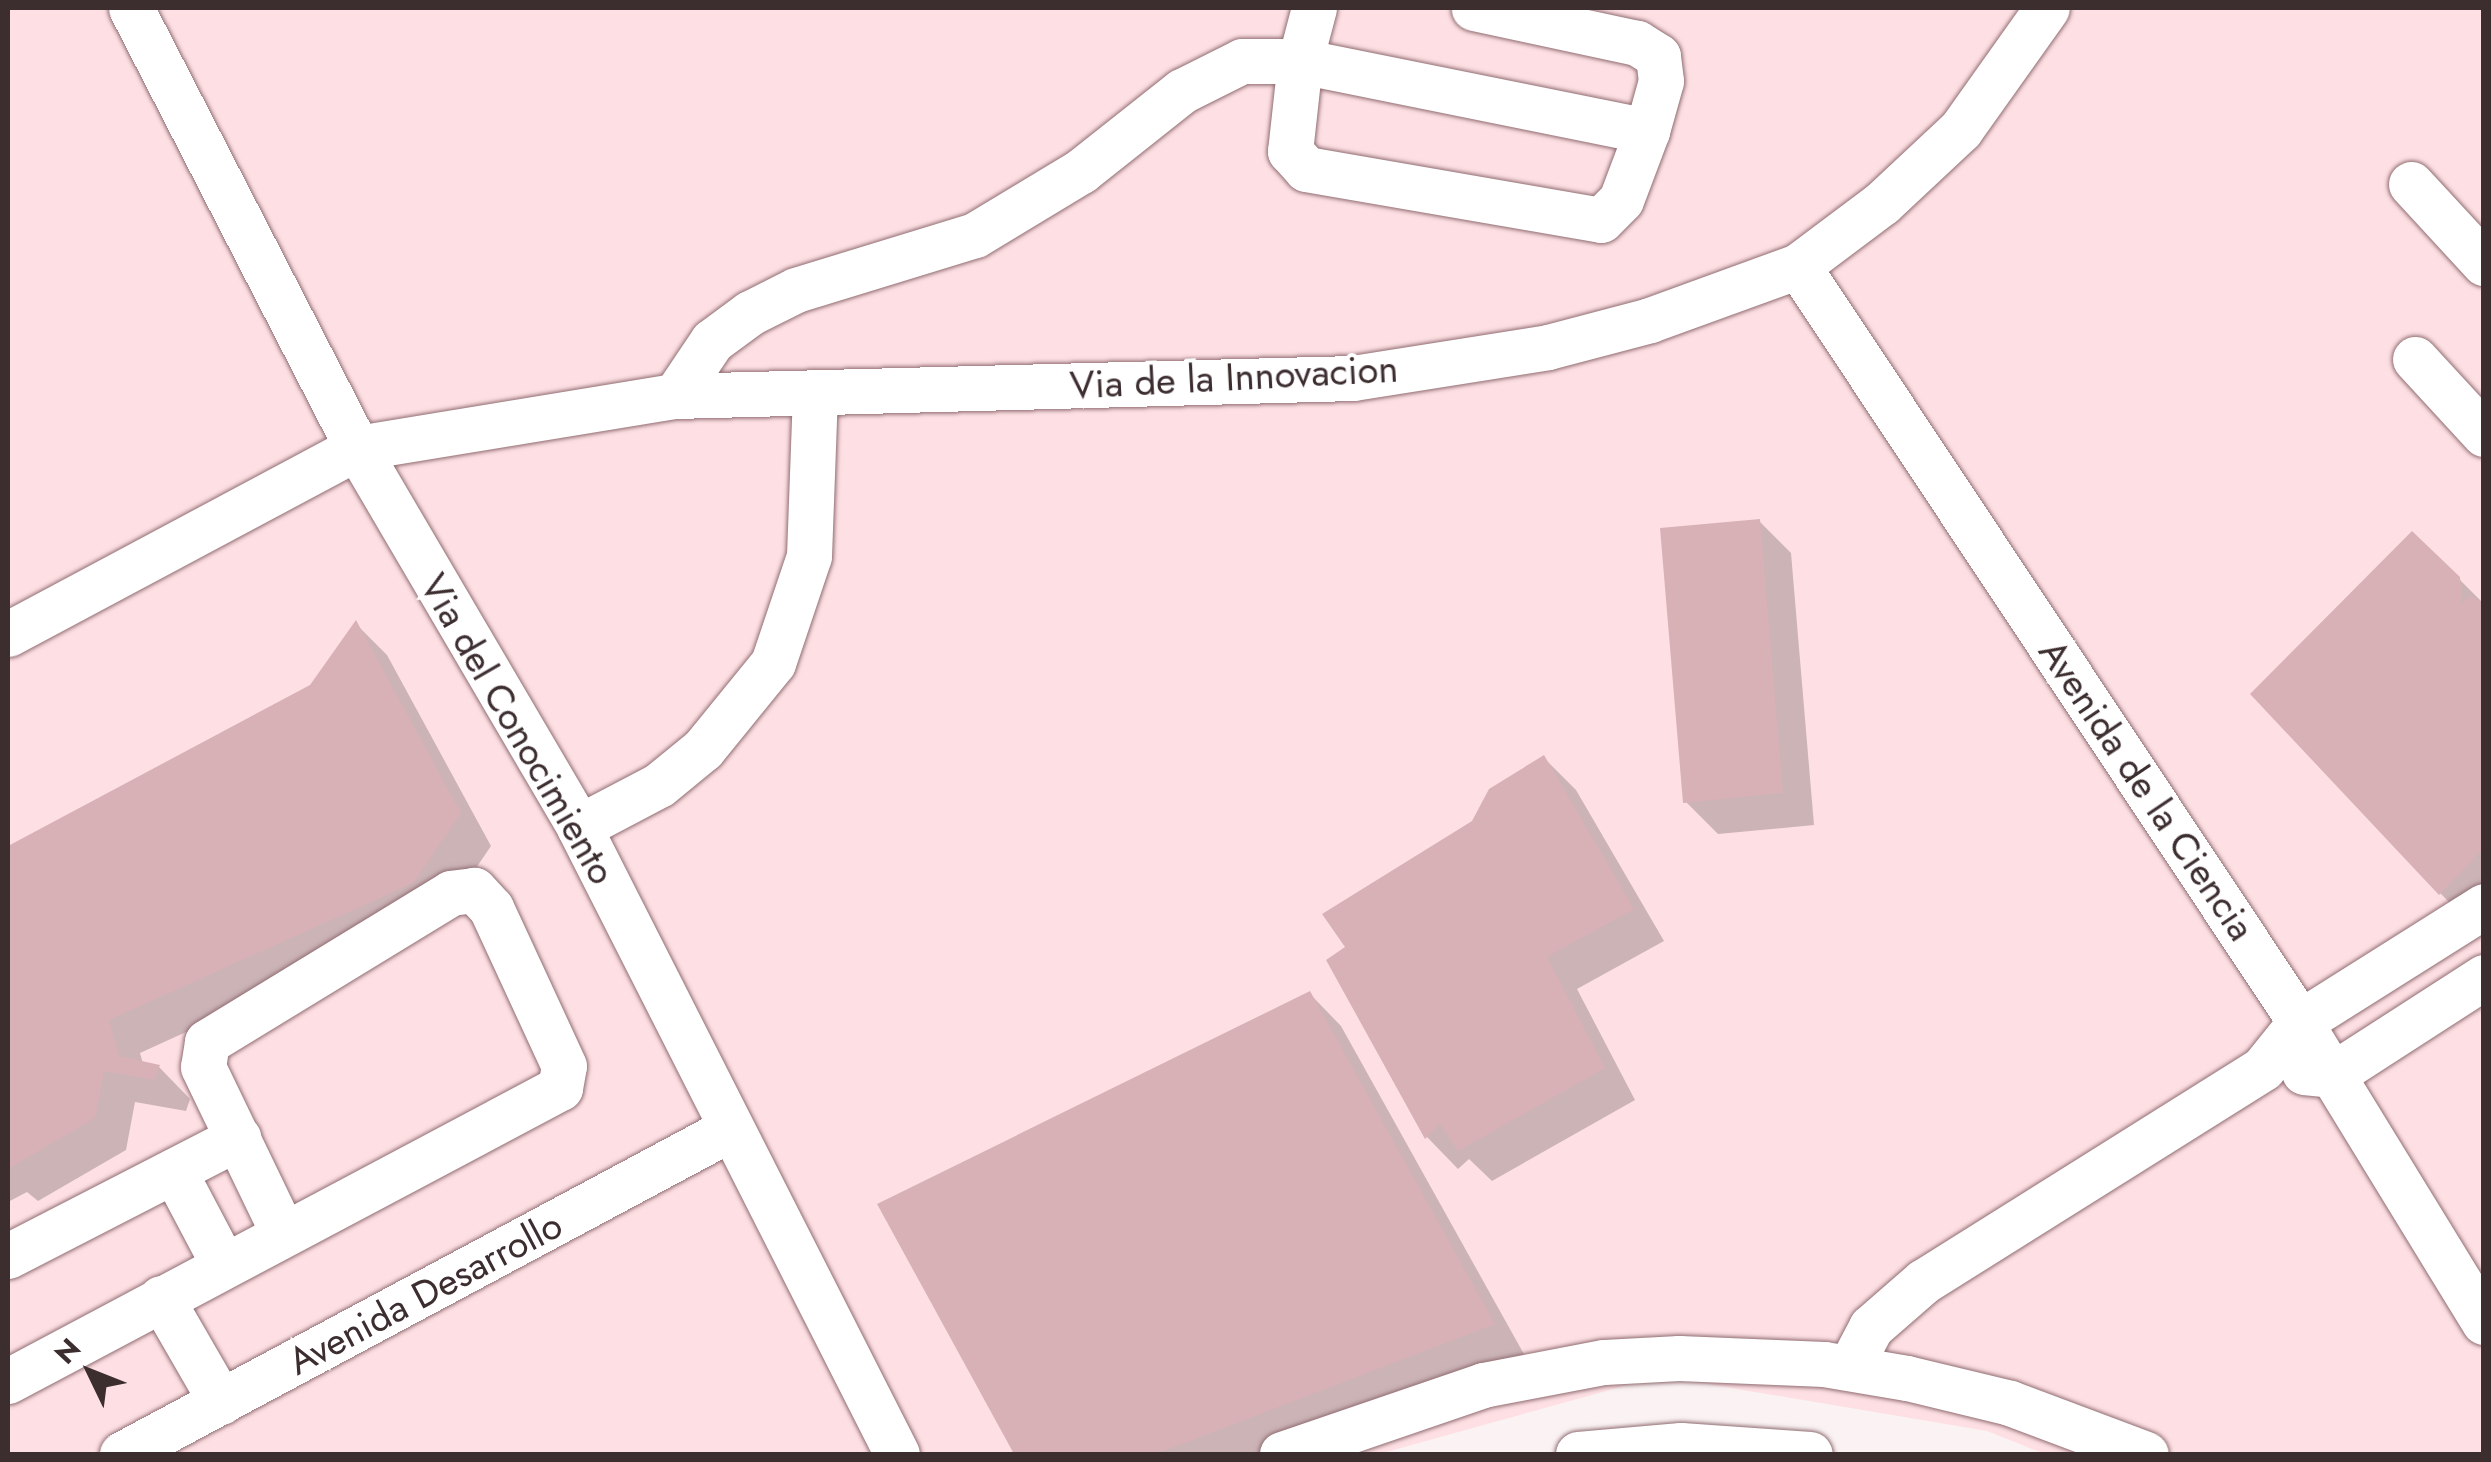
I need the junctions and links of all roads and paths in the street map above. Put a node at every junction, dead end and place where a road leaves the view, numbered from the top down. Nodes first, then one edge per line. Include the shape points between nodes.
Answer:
1 (131, 8) edge
2 (1314, 8) edge
3 (1474, 8) edge
4 (2047, 8) edge
5 (1300, 60) junction
6 (1647, 131) junction
7 (2411, 184) dead end
8 (2484, 263) edge
9 (1798, 266) junction
10 (2415, 359) dead end
11 (815, 394) junction
12 (676, 396) junction
13 (2484, 434) edge
14 (357, 448) junction
15 (8, 634) edge
16 (579, 826) junction
17 (2484, 906) edge
18 (2484, 978) edge
19 (2300, 1022) junction
20 (2263, 1068) junction
21 (2332, 1075) junction
22 (728, 1130) junction
23 (238, 1138) junction
24 (174, 1170) junction
25 (284, 1233) junction
26 (8, 1256) edge
27 (223, 1264) junction
28 (161, 1298) junction
29 (2484, 1322) edge
30 (1850, 1367) junction
31 (8, 1381) edge
32 (222, 1402) junction
33 (122, 1454) edge
34 (896, 1454) edge
35 (1282, 1454) edge
36 (1578, 1454) edge
37 (1810, 1454) edge
38 (2146, 1454) edge

1 - 14 street, Via del Conocimiento
2 - 5 street
3 - 6 street via 1650,48 1662,72
4 - 9 street, Via de la Innovacion via 1961,130 1882,203
5 - 6 street
5 - 6 street via 1290,152 1320,174 1593,222 1621,200
5 - 12 street via 1242,61 1215,71 1039,200 975,235 771,301 712,341
7 - 8 street
9 - 11 street, Via de la Innovacion via 1650,320 1548,346 1353,378
9 - 19 street, Avenida de la Ciencia
10 - 13 street
11 - 12 street, Via de la Innovacion
11 - 16 street via 809,556 773,663 703,749 658,786
12 - 14 street, Via de la Innovacion
14 - 15 street, Via de la Innovacion
14 - 16 street, Via del Conocimiento
16 - 22 street, Via del Conocimiento
17 - 19 street
18 - 21 street
19 - 20 street
19 - 21 street, Avenida de la Ciencia
20 - 21 street
20 - 30 street via 1924,1281 1871,1327
21 - 29 street, Avenida de la Ciencia
22 - 32 street, Avenida Desarrollo
22 - 34 street, Via del Conocimiento
23 - 24 street
23 - 25 street
23 - 25 street via 203,1066 207,1042 451,893 474,890 484,897 564,1066 560,1088
24 - 26 street
24 - 27 street
25 - 27 street
27 - 28 street
28 - 31 street
28 - 32 street
30 - 35 street via 1736,1358 1604,1362 1482,1385
30 - 38 street via 2010,1403
32 - 33 street, Avenida Desarrollo
36 - 37 street via 1681,1445

